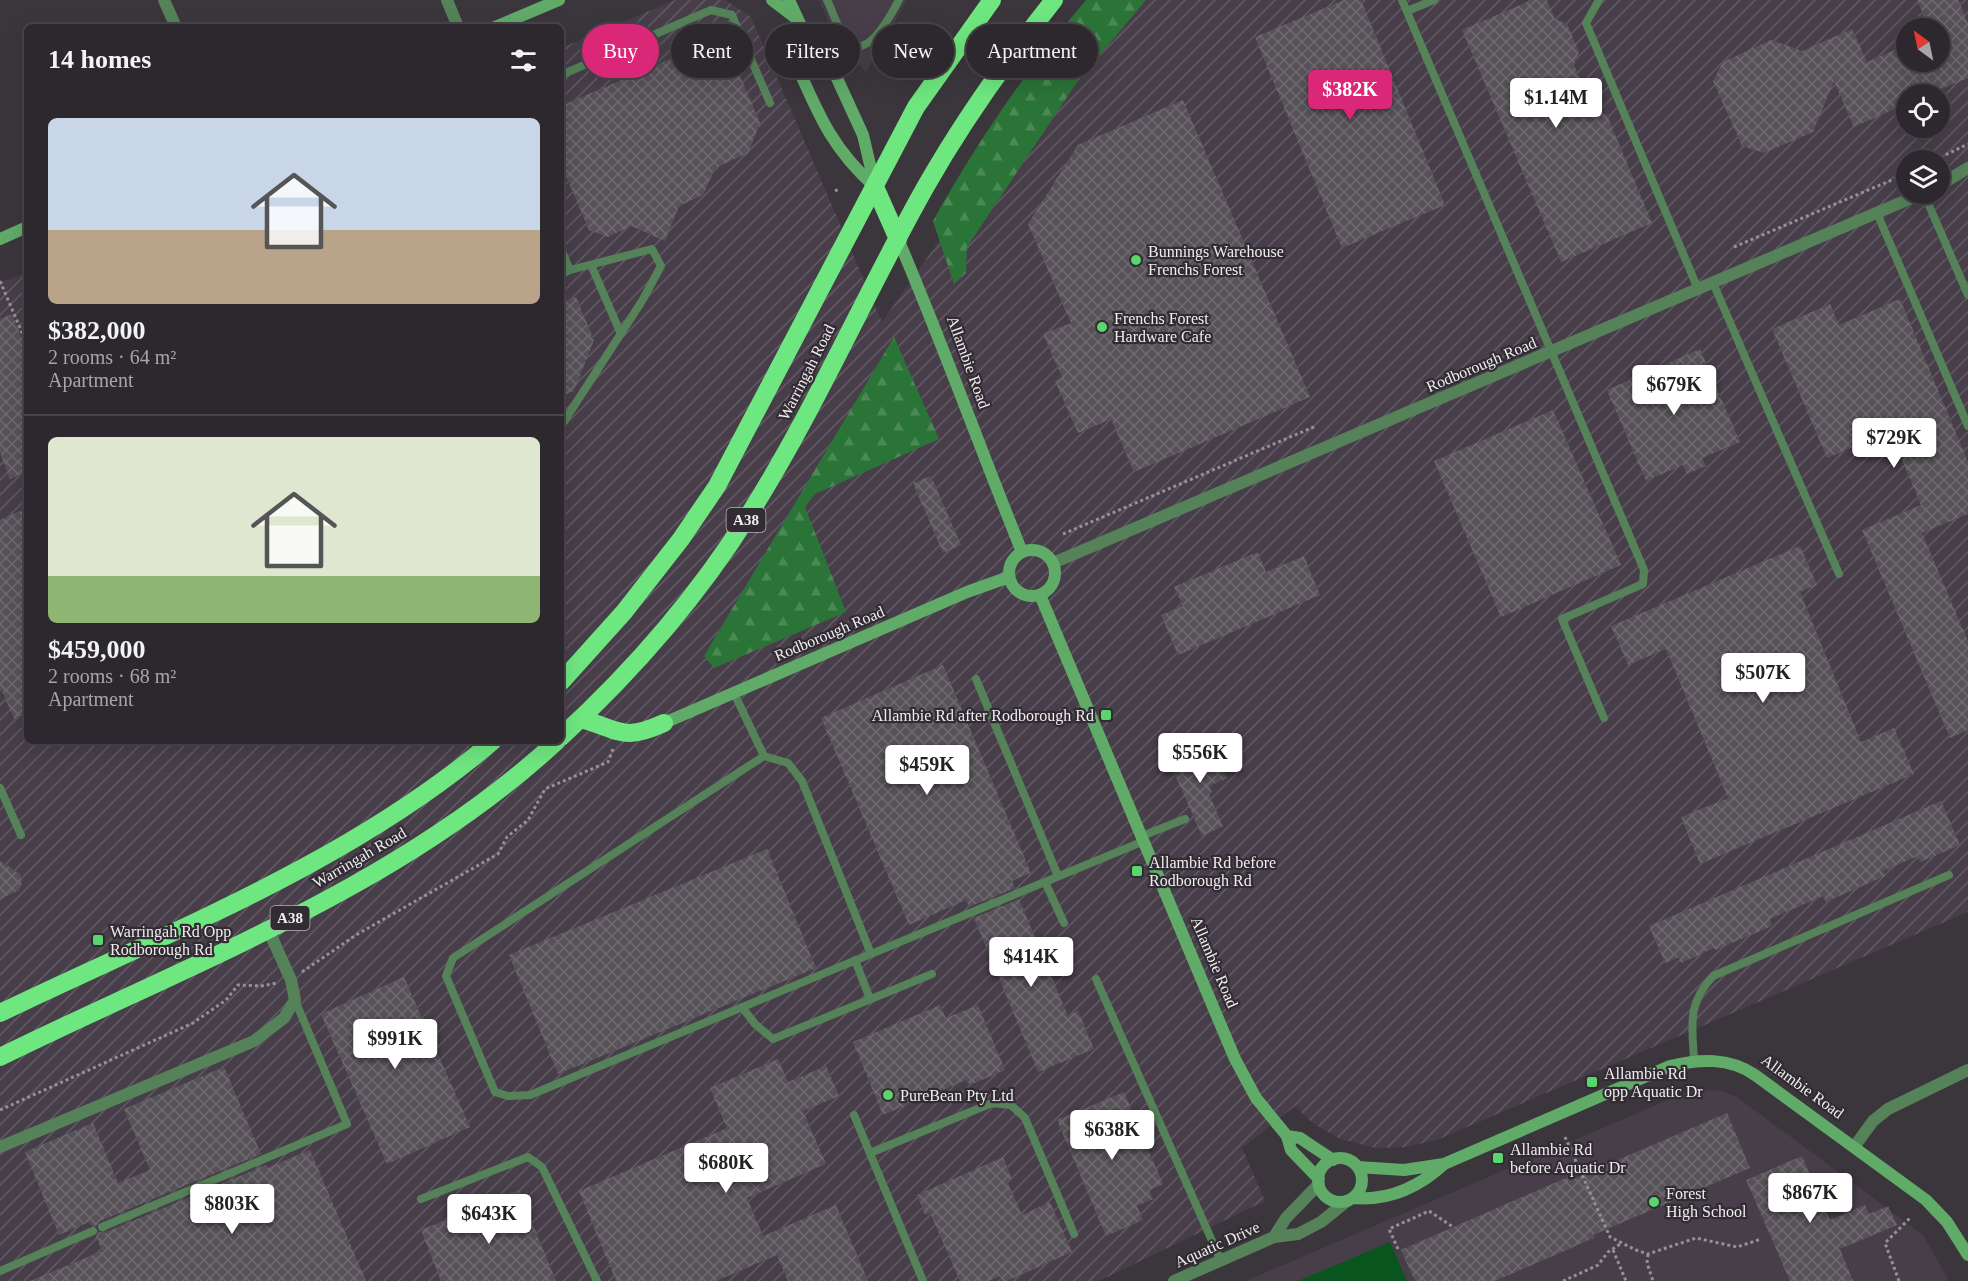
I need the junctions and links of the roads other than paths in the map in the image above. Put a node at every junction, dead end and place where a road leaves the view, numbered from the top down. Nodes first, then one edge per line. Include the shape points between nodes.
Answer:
1 (164, 0) edge
2 (447, 0) edge
3 (559, 0) edge
4 (772, 0) edge
5 (789, 0) edge
6 (827, 0) edge
7 (899, 0) edge
8 (992, 0) edge
9 (1054, 0) edge
10 (1402, 0) edge
11 (1434, 0) edge
12 (1599, 0) edge
13 (1407, 11) junction
14 (798, 20) junction
15 (175, 24) edge
16 (457, 24) edge
17 (502, 24) edge
18 (800, 24) edge
19 (564, 74) edge
20 (802, 78) edge
21 (837, 78) edge
22 (770, 103) dead end
23 (1968, 168) edge
24 (1950, 179) edge
25 (1968, 180) edge
26 (1950, 182) edge
27 (875, 186) junction
28 (1899, 204) edge
29 (1927, 204) edge
30 (1877, 213) junction
31 (24, 228) edge
32 (0, 239) edge
33 (898, 239) junction
34 (564, 256) edge
35 (591, 265) junction
36 (570, 270) junction
37 (564, 273) edge
38 (1713, 282) junction
39 (1698, 289) junction
40 (1968, 295) edge
41 (621, 333) junction
42 (1552, 351) junction
43 (564, 421) edge
44 (1968, 426) edge
45 (1022, 552) junction
46 (1053, 563) junction
47 (1839, 574) dead end
48 (1009, 577) junction
49 (1040, 595) junction
50 (564, 679) edge
51 (976, 679) dead end
52 (733, 691) junction
53 (1604, 718) dead end
54 (581, 719) junction
55 (664, 723) joint
56 (564, 734) edge
57 (490, 744) edge
58 (553, 744) edge
59 (764, 756) junction
60 (0, 788) edge
61 (1185, 819) dead end
62 (21, 835) dead end
63 (1143, 838) junction
64 (1949, 875) dead end
65 (1058, 876) junction
66 (1046, 882) junction
67 (1064, 923) dead end
68 (268, 929) junction
69 (871, 954) junction
70 (855, 960) junction
71 (932, 974) dead end
72 (1096, 979) dead end
73 (870, 999) junction
74 (295, 1000) junction
75 (742, 1007) junction
76 (0, 1013) edge
77 (0, 1057) edge
78 (1694, 1060) junction
79 (1968, 1070) edge
80 (854, 1115) dead end
81 (1287, 1136) junction
82 (1854, 1147) junction
83 (0, 1148) edge
84 (870, 1153) junction
85 (1333, 1160) junction
86 (1444, 1164) junction
87 (1358, 1167) junction
88 (1318, 1181) junction
89 (421, 1199) dead end
90 (1350, 1200) junction
91 (102, 1227) dead end
92 (93, 1231) dead end
93 (1074, 1234) dead end
94 (1274, 1237) junction
95 (1968, 1255) edge
96 (1221, 1261) junction
97 (0, 1271) edge
98 (597, 1281) edge
99 (923, 1281) edge
100 (1174, 1281) edge

1 - 15 street
2 - 16 street
3 - 17 main road
4 - 14 main road
5 - 14 main road, Allambie Road
6 - 7 lane via 846,40 864,46 873,40
8 - 27 highway, Warringah Road / A38 via 916,108
9 - 33 highway, Warringah Road / A38 via 1014,50 962,127
10 - 13 lane
11 - 13 lane
12 - 39 lane via 1586,23
13 - 42 lane
14 - 18 main road, Allambie Road
19 - 22 lane via 711,9 732,15
20 - 27 main road, Allambie Road via 836,147
21 - 27 main road, Allambie Road via 863,135
23 - 24 street
25 - 26 street
27 - 33 highway, Allambie Road
27 - 50 highway, Warringah Road / A38 via 717,486 624,612
28 - 30 street, Rodborough Road
29 - 40 lane
30 - 38 street, Rodborough Road
30 - 44 lane
31 - 32 main road
33 - 45 main road, Allambie Road via 940,336
33 - 54 highway, Warringah Road / A38 via 751,512 663,633
34 - 36 lane
35 - 36 lane
35 - 41 lane
35 - 41 lane via 652,249 661,266
36 - 37 lane
38 - 39 street, Rodborough Road
38 - 47 lane
39 - 42 street, Rodborough Road
41 - 43 lane
42 - 46 street, Rodborough Road
42 - 53 lane via 1644,570 1644,584 1562,618
45 - 46 main road via 1036,550
45 - 48 main road via 1011,562
46 - 49 main road via 1052,585
48 - 49 main road via 1020,593
48 - 52 main road, Rodborough Road
49 - 63 main road, Allambie Road
51 - 65 lane
52 - 55 main road, Rodborough Road
52 - 59 lane
54 - 55 highway via 624,734 637,734
54 - 56 highway, Warringah Road / A38
57 - 76 highway, Warringah Road / A38 via 461,769 284,877 210,916
58 - 68 highway, Warringah Road / A38 via 472,811 392,864
59 - 69 lane via 788,763 802,781
59 - 75 lane via 453,958 446,976 495,1092 508,1096 530,1095
60 - 62 lane
61 - 63 lane
63 - 65 lane
63 - 81 main road, Allambie Road via 1235,1059 1256,1098
64 - 78 lane via 1713,976 1698,991 1691,1018
65 - 66 lane
66 - 67 lane
66 - 69 lane
68 - 74 street via 291,980
68 - 77 highway, Warringah Road / A38
69 - 70 lane
70 - 73 lane
70 - 75 lane
71 - 73 lane
72 - 96 lane
73 - 75 lane via 773,1039
74 - 83 street via 284,1017 254,1041
74 - 91 lane via 347,1124
78 - 82 main road, Allambie Road via 1719,1061 1746,1069
78 - 86 main road, Allambie Road via 1670,1066
79 - 82 street via 1888,1109 1873,1121
80 - 84 lane
81 - 85 main road, Allambie Road via 1300,1138
81 - 88 main road, Allambie Road via 1291,1150
82 - 95 main road, Allambie Road via 1937,1210
84 - 93 lane via 992,1103 1011,1105 1025,1118
84 - 99 lane
85 - 87 main road via 1347,1159
85 - 88 main road via 1323,1167
86 - 87 main road, Allambie Road via 1404,1170
86 - 90 main road, Allambie Road via 1426,1181 1405,1191 1372,1200
87 - 90 main road via 1361,1187
88 - 90 main road via 1328,1198
88 - 94 street, Aquatic Drive
89 - 98 lane via 528,1157 542,1167
90 - 94 street, Aquatic Drive via 1298,1234
92 - 97 lane
94 - 96 street, Aquatic Drive
96 - 100 street, Aquatic Drive

